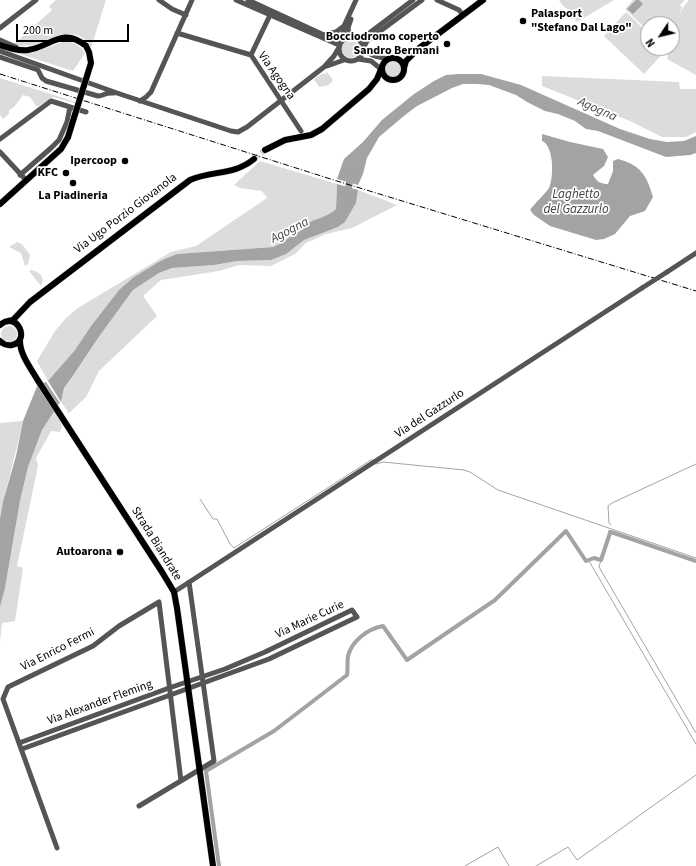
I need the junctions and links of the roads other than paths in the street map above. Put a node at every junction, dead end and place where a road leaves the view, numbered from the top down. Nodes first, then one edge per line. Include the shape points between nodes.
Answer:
1 (36, 0) edge
2 (159, 0) edge
3 (192, 0) edge
4 (236, 0) edge
5 (248, 0) edge
6 (356, 0) edge
7 (360, 0) edge
8 (413, 0) edge
9 (422, 0) edge
10 (437, 0) edge
11 (483, 0) edge
12 (271, 13) junction
13 (186, 15) junction
14 (463, 15) junction
15 (344, 26) junction
16 (1, 29) edge
17 (320, 32) junction
18 (177, 33) junction
19 (353, 37) junction
20 (0, 40) edge
21 (340, 44) junction
22 (0, 45) edge
23 (363, 49) junction
24 (418, 49) junction
25 (29, 50) junction
26 (0, 51) edge
27 (251, 55) junction
28 (0, 57) edge
29 (358, 59) junction
30 (388, 59) junction
31 (398, 59) junction
32 (344, 60) junction
33 (324, 67) junction
34 (404, 68) junction
35 (381, 69) junction
36 (389, 80) junction
37 (102, 87) junction
38 (369, 89) junction
39 (151, 92) junction
40 (117, 93) junction
41 (98, 96) junction
42 (140, 100) junction
43 (281, 101) junction
44 (154, 106) junction
45 (70, 107) junction
46 (86, 112) dead end
47 (301, 131) dead end
48 (0, 139) edge
49 (265, 150) tunnel mouth
50 (0, 152) edge
51 (254, 159) tunnel mouth
52 (20, 175) junction
53 (26, 180) junction
54 (0, 202) edge
55 (696, 253) edge
56 (24, 309) junction
57 (0, 317) edge
58 (7, 322) junction
59 (0, 325) edge
60 (20, 328) junction
61 (20, 339) junction
62 (0, 341) edge
63 (9, 345) junction
64 (0, 349) edge
65 (23, 355) junction
66 (189, 582) junction
67 (174, 592) junction
68 (203, 677) junction
69 (188, 682) junction
70 (204, 683) junction
71 (169, 688) junction
72 (189, 688) junction
73 (170, 695) junction
74 (19, 742) junction
75 (22, 750) junction
76 (200, 768) junction
77 (181, 781) junction
78 (139, 806) dead end
79 (57, 848) dead end
80 (213, 866) edge

1 - 16 street
2 - 13 street
3 - 13 street
4 - 12 street
5 - 12 street
6 - 15 street
7 - 19 street via 349,23 348,34
8 - 19 street via 364,37
9 - 23 street via 367,41
10 - 14 street via 459,10
11 - 14 main road
12 - 17 street
12 - 21 street
12 - 27 street
13 - 18 street
14 - 24 main road
15 - 17 street via 333,34
15 - 21 street
17 - 21 street
18 - 27 street, Via Agogna
18 - 39 street
19 - 21 street
19 - 23 street via 360,41
20 - 25 street
21 - 32 street via 340,56
21 - 33 street
22 - 25 main road via 17,50
23 - 29 street
23 - 30 street via 375,57
24 - 31 main road
24 - 34 main road via 406,61
25 - 53 main road, bridge via 68,37 86,46 91,63 68,137 61,149
26 - 37 street
27 - 43 street, Via Agogna
28 - 41 street via 38,70 46,81
29 - 32 street via 350,62
29 - 35 street via 370,61
30 - 31 main road
30 - 35 main road via 382,64
31 - 34 main road
32 - 33 street
33 - 43 street
34 - 36 main road via 400,78
35 - 36 main road via 383,76
35 - 38 main road
36 - 38 main road via 384,80
37 - 40 street
37 - 41 street via 104,91
38 - 49 main road via 322,129 311,135 285,140
39 - 42 street
39 - 44 street
40 - 41 street via 107,92
40 - 42 street
42 - 44 street
43 - 44 street via 238,132
43 - 47 street, Via Agogna
45 - 46 street
45 - 48 street via 51,101
45 - 52 street via 59,140
50 - 52 street
51 - 56 main road, Via Ugo Porzio Giovanola via 246,165 224,173 200,175 190,180
52 - 53 street
53 - 54 main road
55 - 66 street, Via del Gazzurlo, bridge
56 - 58 main road, Via Ugo Porzio Giovanola via 13,320
56 - 60 main road via 20,318
57 - 58 main road
58 - 59 main road, Via Ugo Porzio Giovanola
58 - 60 main road via 15,323
60 - 61 main road, Strada Biandrate
61 - 63 main road
61 - 65 main road, Strada Biandrate
62 - 63 main road, Strada Biandrate
63 - 64 main road
63 - 65 main road, Strada Biandrate
65 - 67 main road, Strada Biandrate
66 - 67 street, Via del Gazzurlo
66 - 68 street
67 - 69 main road, Strada Biandrate
68 - 69 street, Via Marie Curie
68 - 70 street
68 - 70 street, Via Marie Curie via 264,652 352,610 356,617 269,659
69 - 71 street, Via Alexander Fleming
69 - 72 main road, Strada Biandrate
70 - 72 street, Via Marie Curie
70 - 76 street via 214,761
71 - 73 street
71 - 74 street, Via Alexander Fleming
71 - 74 street, Via Enrico Fermi via 159,602 119,626 93,646 8,687 3,699
72 - 73 street, Via Alexander Fleming
72 - 76 main road, Strada Biandrate
73 - 75 street, Via Alexander Fleming
73 - 77 street
74 - 75 street, Via Enrico Fermi
75 - 79 street, Via Enrico Fermi
76 - 77 street
76 - 80 main road, Strada Biandrate
77 - 78 street

